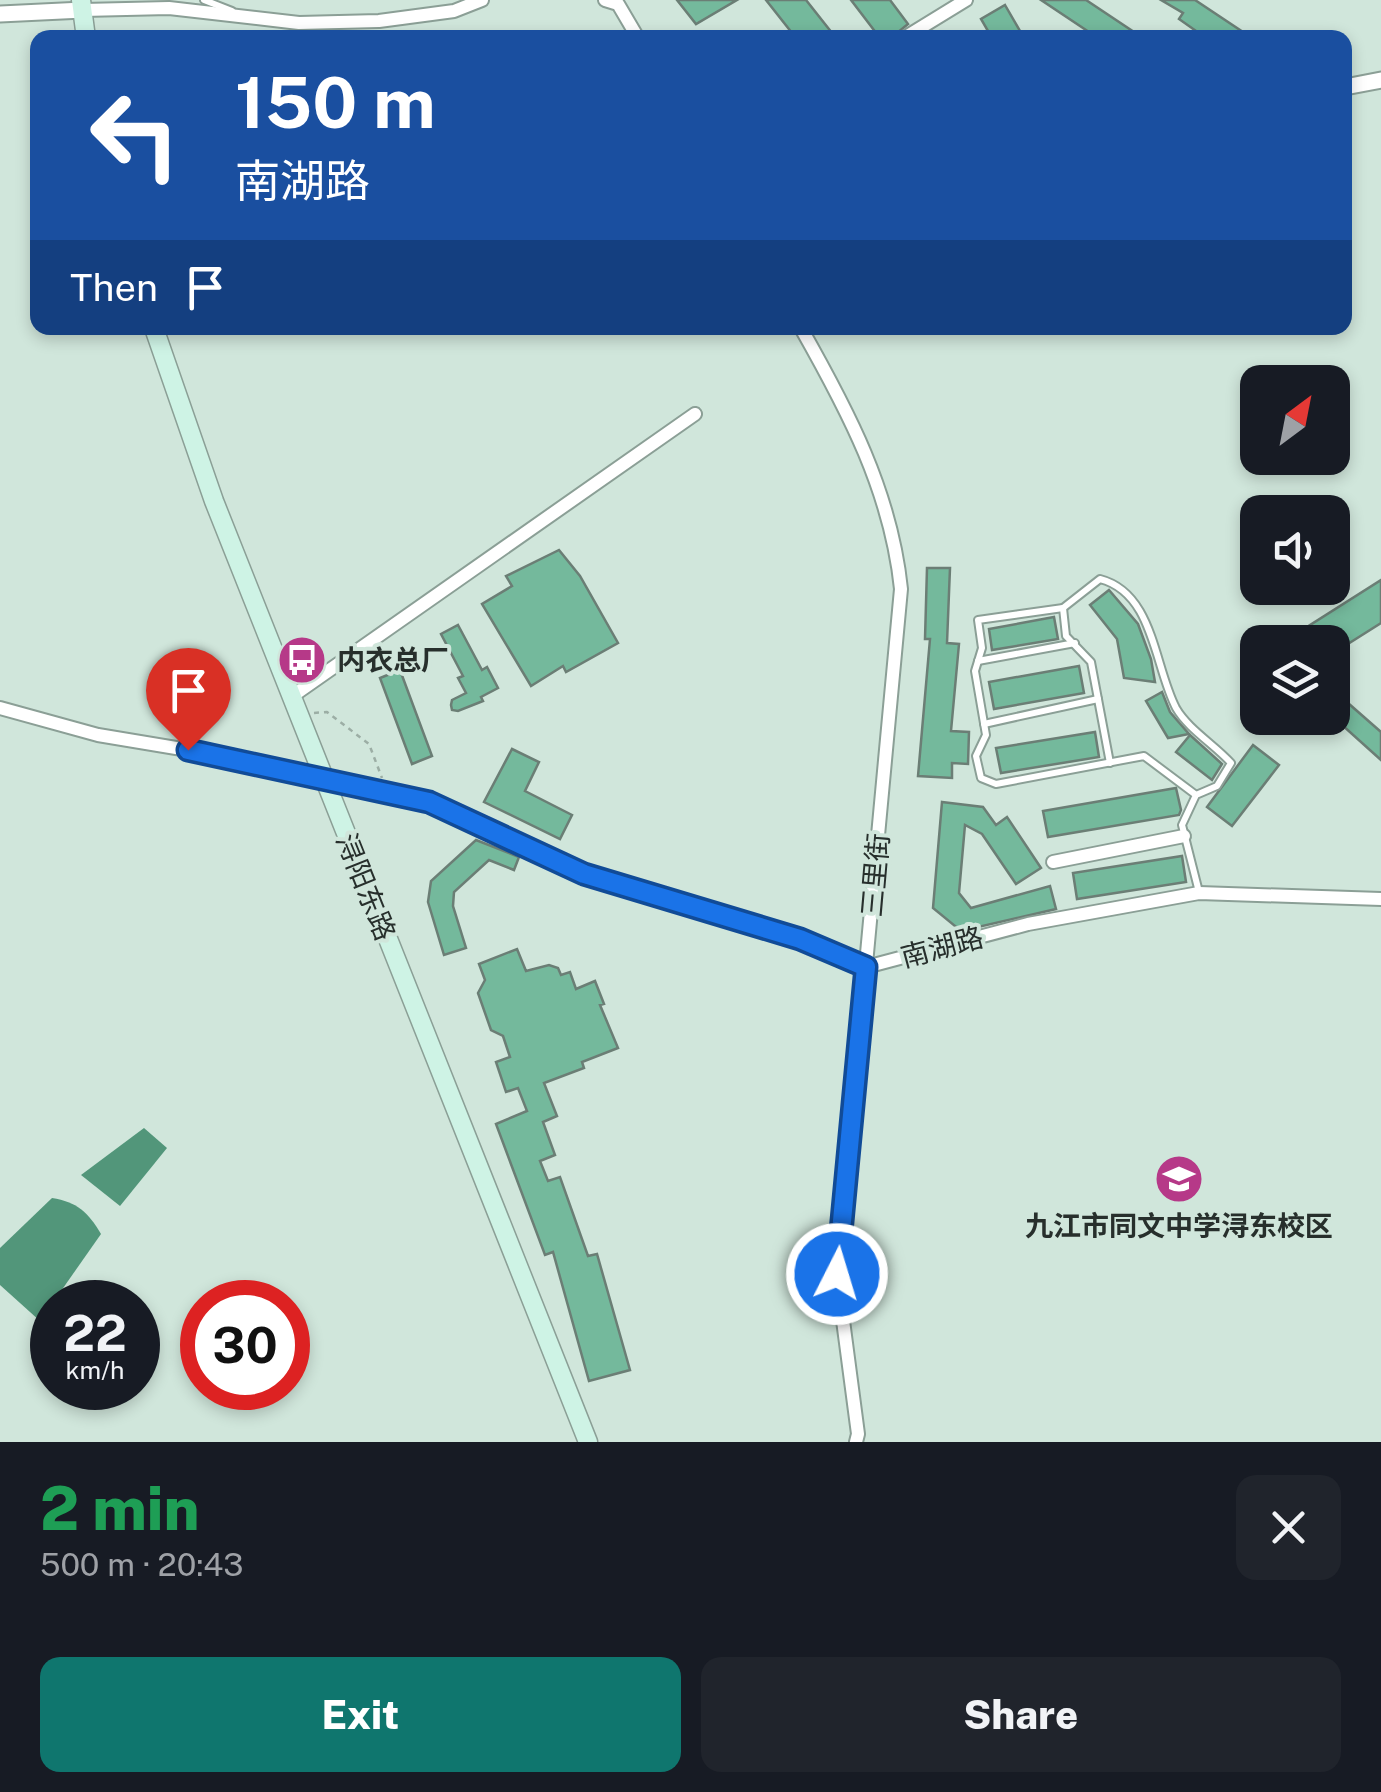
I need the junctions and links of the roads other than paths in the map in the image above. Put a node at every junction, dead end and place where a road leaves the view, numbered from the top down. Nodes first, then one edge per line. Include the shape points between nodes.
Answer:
1 (204, 0) edge
2 (482, 0) edge
3 (605, 0) edge
4 (966, 0) edge
5 (82, 5) edge
6 (0, 14) edge
7 (247, 17) junction
8 (85, 30) edge
9 (633, 30) edge
10 (917, 30) edge
11 (1381, 80) edge
12 (1352, 86) edge
13 (156, 335) edge
14 (805, 335) edge
15 (695, 414) dead end
16 (1062, 608) junction
17 (1075, 644) junction
18 (978, 660) junction
19 (1098, 699) junction
20 (294, 705) junction
21 (0, 708) edge
22 (984, 724) junction
23 (1110, 763) junction
24 (1196, 795) junction
25 (1184, 836) junction
26 (1053, 862) dead end
27 (1199, 893) junction
28 (1381, 900) edge
29 (866, 967) junction
30 (588, 1442) edge
31 (856, 1442) edge

1 - 7 lane
2 - 7 street via 380,21
3 - 9 street via 618,4
4 - 10 street
5 - 6 street
5 - 7 street
5 - 8 main road
11 - 12 street
13 - 20 main road, 浔阳东路
14 - 29 street, 三里街 via 882,491 901,589
15 - 20 street
16 - 17 lane via 1066,636
16 - 18 lane via 978,620
16 - 24 lane via 1100,579 1115,583 1147,622 1178,710 1231,763 1217,786
17 - 18 lane
17 - 19 lane via 1091,662
18 - 22 lane via 974,672
19 - 22 lane
19 - 23 lane
20 - 30 main road, 浔阳东路
21 - 29 street, 南湖路, bridge via 98,735 429,802 584,874 800,939
22 - 23 lane via 976,756 982,778 996,784
23 - 24 lane via 1144,756
24 - 25 lane via 1182,824
25 - 26 street
25 - 27 lane
27 - 28 street, 南湖路
27 - 29 street, 南湖路 via 1028,924
29 - 31 street, 三里街 via 837,1274

